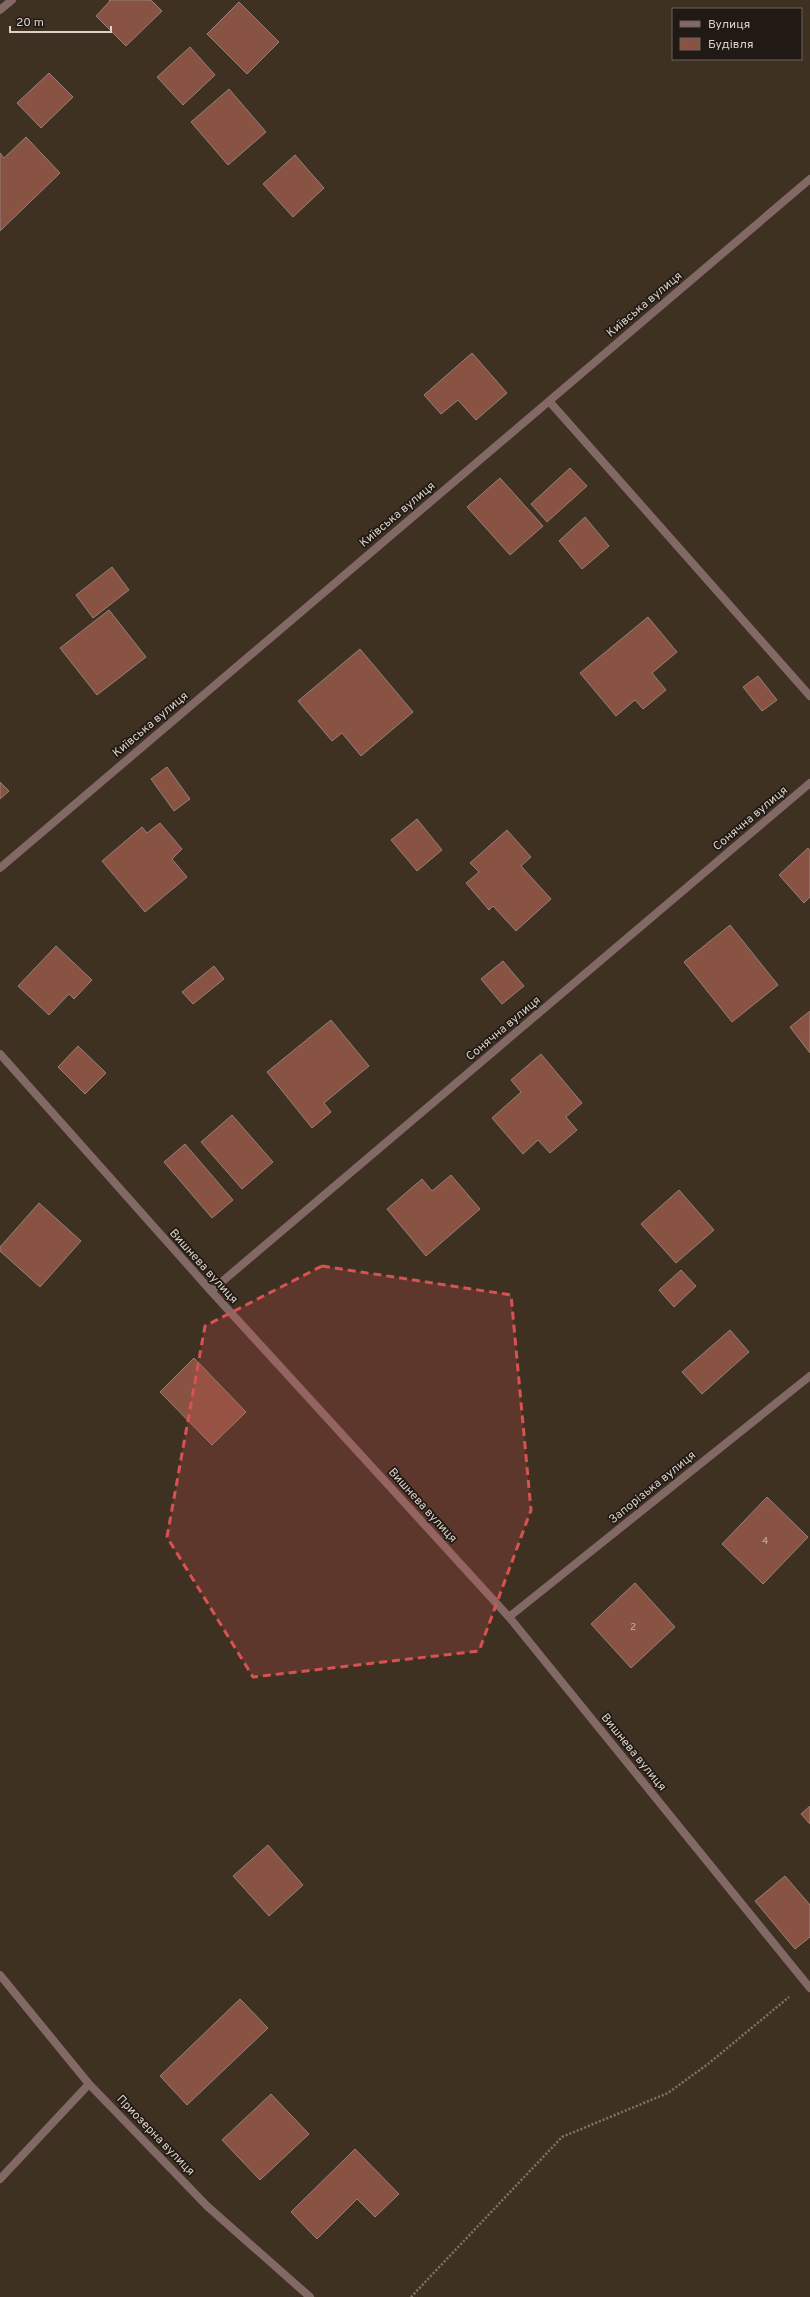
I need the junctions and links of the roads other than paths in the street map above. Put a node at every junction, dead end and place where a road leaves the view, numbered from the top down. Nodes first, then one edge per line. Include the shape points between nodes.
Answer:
1 (12, 0) edge
2 (0, 10) edge
3 (810, 179) edge
4 (549, 401) junction
5 (810, 696) edge
6 (810, 783) edge
7 (0, 868) edge
8 (0, 1054) edge
9 (211, 1291) junction
10 (810, 1376) edge
11 (509, 1617) junction
12 (0, 1976) edge
13 (809, 1983) edge
14 (89, 2084) junction
15 (0, 2179) edge
16 (310, 2297) edge

1 - 2 street
3 - 4 street, Київська вулиця
4 - 5 street
4 - 7 street, Київська вулиця
6 - 9 street, Сонячна вулиця
8 - 9 street, Вишнева вулиця
9 - 11 street, Вишнева вулиця
10 - 11 street, Запорізька вулиця
11 - 13 street, Вишнева вулиця
12 - 14 street, Приозерна вулиця
14 - 15 street
14 - 16 street, Приозерна вулиця via 207,2206

